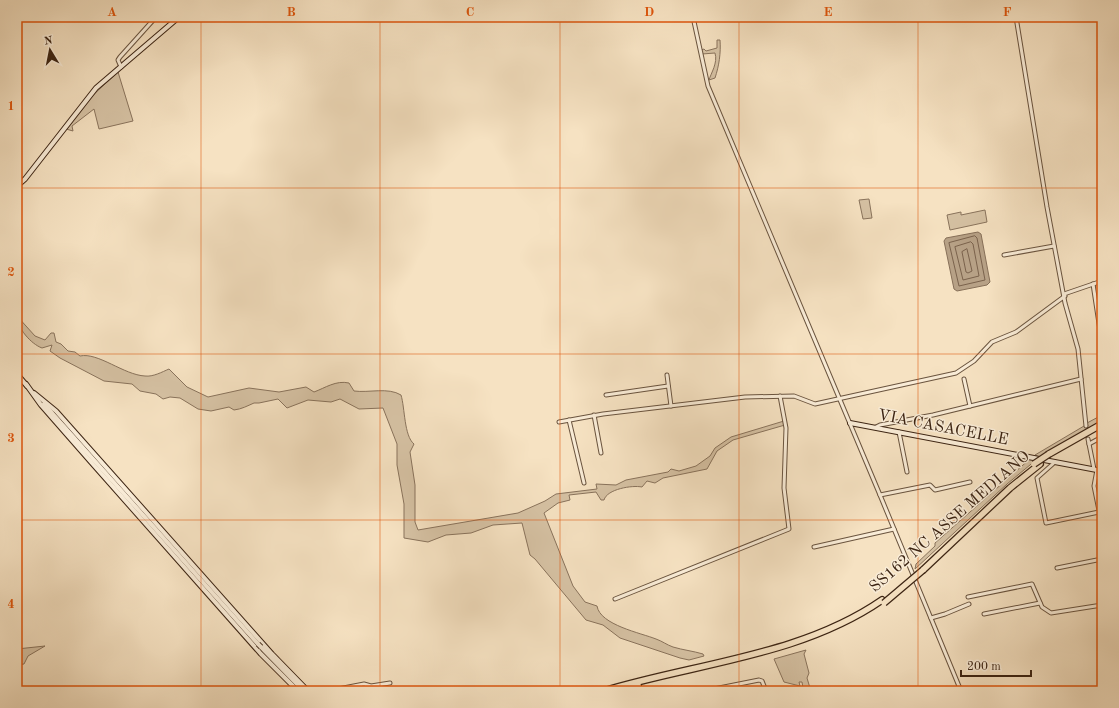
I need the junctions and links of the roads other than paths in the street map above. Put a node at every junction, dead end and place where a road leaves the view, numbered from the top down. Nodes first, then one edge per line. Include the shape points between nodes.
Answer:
1 (156, 17) edge
2 (179, 17) edge
3 (693, 17) edge
4 (1016, 17) edge
5 (120, 67) junction
6 (17, 186) edge
7 (1054, 246) junction
8 (1004, 255) dead end
9 (1102, 281) edge
10 (1093, 284) junction
11 (1064, 295) junction
12 (1102, 343) edge
13 (17, 374) edge
14 (667, 375) dead end
15 (1081, 379) junction
16 (964, 380) dead end
17 (26, 384) junction
18 (668, 386) junction
19 (606, 395) dead end
20 (780, 396) junction
21 (839, 398) junction
22 (671, 406) junction
23 (970, 406) junction
24 (594, 415) junction
25 (569, 420) junction
26 (559, 422) dead end
27 (850, 423) junction
28 (1102, 424) edge
29 (1086, 426) dead end
30 (1102, 427) edge
31 (876, 428) junction
32 (898, 432) junction
33 (1102, 437) edge
34 (1088, 439) dead end
35 (1089, 444) junction
36 (601, 453) dead end
37 (1051, 455) junction
38 (1055, 462) junction
39 (1098, 470) edge
40 (907, 472) dead end
41 (970, 482) dead end
42 (584, 483) dead end
43 (880, 495) junction
44 (1099, 512) junction
45 (1102, 525) edge
46 (894, 529) junction
47 (814, 547) dead end
48 (1102, 560) edge
49 (1057, 568) dead end
50 (968, 597) dead end
51 (615, 599) dead end
52 (1040, 603) junction
53 (969, 604) dead end
54 (1102, 605) edge
55 (984, 614) dead end
56 (931, 618) junction
57 (260, 647) junction
58 (737, 659) junction
59 (390, 683) dead end
60 (298, 691) edge
61 (304, 691) edge
62 (308, 691) edge
63 (328, 691) edge
64 (604, 691) edge
65 (617, 691) edge
66 (704, 691) edge
67 (766, 691) edge
68 (960, 691) edge

1 - 5 street via 119,58
2 - 5 main road
3 - 21 street via 708,86
4 - 7 street
5 - 6 main road via 96,88
7 - 8 street
7 - 11 street
9 - 10 street
10 - 11 street
10 - 12 street
11 - 15 street via 1078,349
11 - 21 street via 1016,332 993,341 974,361 956,373
13 - 17 main road
14 - 18 street
15 - 23 street
15 - 29 street
16 - 23 street
17 - 57 main road
17 - 57 main road via 33,396 91,462
18 - 19 street
18 - 22 street
20 - 21 street via 799,397 812,404
20 - 22 street via 745,397
20 - 51 street via 786,428 784,488 788,529
21 - 27 street
22 - 24 street
23 - 31 street via 880,425
24 - 25 street
24 - 36 street
25 - 26 street
25 - 42 street
27 - 31 main road, VIA CASACELLE
27 - 43 street
28 - 37 highway, SS162 NC ASSE MEDIANO
30 - 37 highway, SS162 NC ASSE MEDIANO
31 - 32 main road, VIA CASACELLE
32 - 38 main road, VIA CASACELLE
32 - 40 street
33 - 35 street
34 - 35 street
35 - 39 street
37 - 58 highway, SS162 NC ASSE MEDIANO, bridge via 1003,490 922,569 883,601 846,624 772,650
38 - 39 main road, VIA CASACELLE
38 - 44 street via 1037,478 1046,523
39 - 44 street via 1094,486
41 - 43 street via 934,490 930,485
43 - 46 street
44 - 45 street
46 - 47 street
46 - 56 street
48 - 49 street
50 - 52 street via 1032,584
52 - 54 street via 1051,613
52 - 55 street
53 - 56 street
56 - 68 street
57 - 60 main road
57 - 61 main road
57 - 62 main road
58 - 64 highway, SS162 NC ASSE MEDIANO
58 - 65 highway, SS162 NC ASSE MEDIANO
59 - 63 street via 371,686 364,684
66 - 67 street via 759,680

